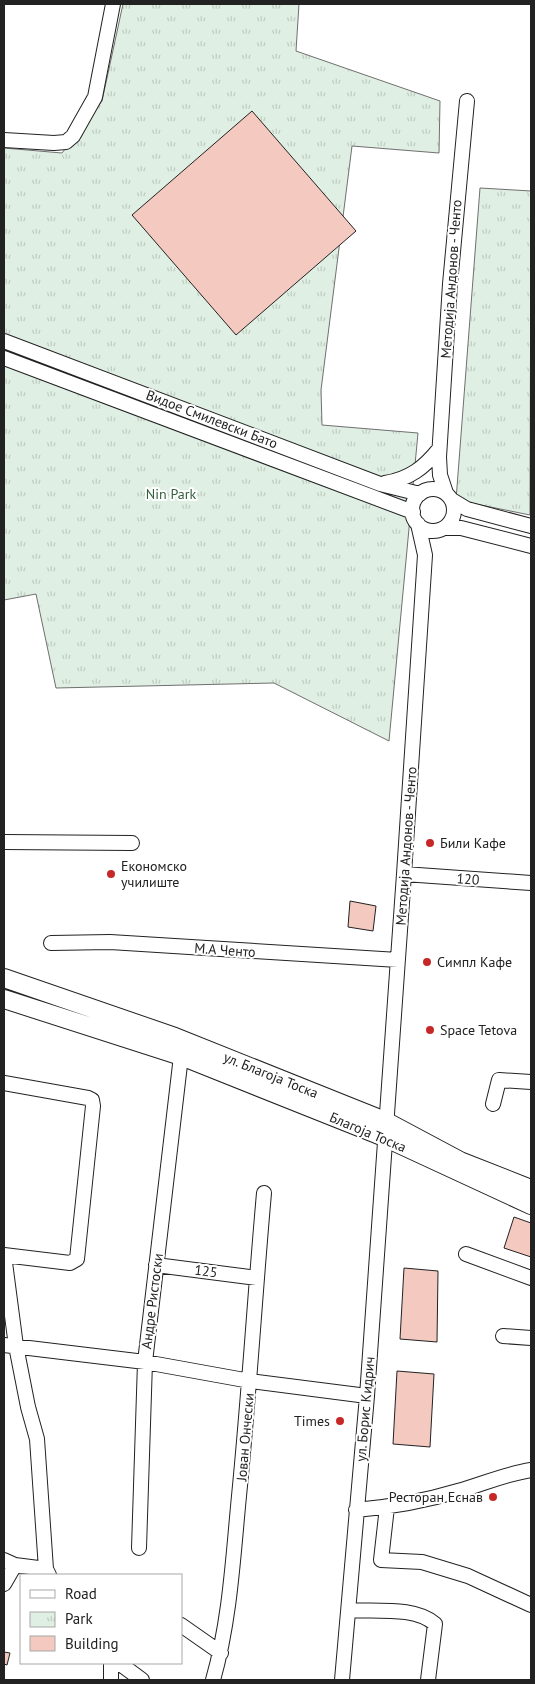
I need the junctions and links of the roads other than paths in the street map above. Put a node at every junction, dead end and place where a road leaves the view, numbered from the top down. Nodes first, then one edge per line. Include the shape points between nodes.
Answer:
1 (113, 4) edge
2 (467, 101) dead end
3 (4, 140) edge
4 (4, 341) edge
5 (4, 358) edge
6 (439, 453) junction
7 (380, 484) junction
8 (423, 492) junction
9 (449, 497) junction
10 (416, 518) junction
11 (531, 526) edge
12 (442, 529) junction
13 (531, 546) edge
14 (425, 555) junction
15 (4, 842) edge
16 (132, 843) dead end
17 (404, 874) junction
18 (531, 883) edge
19 (51, 943) dead end
20 (398, 960) junction
21 (4, 978) edge
22 (4, 999) edge
23 (181, 1056) junction
24 (531, 1082) edge
25 (4, 1083) edge
26 (493, 1104) dead end
27 (384, 1129) junction
28 (531, 1189) edge
29 (264, 1192) dead end
30 (531, 1205) edge
31 (466, 1254) dead end
32 (4, 1255) edge
33 (156, 1265) junction
34 (257, 1278) junction
35 (531, 1278) edge
36 (502, 1336) dead end
37 (531, 1338) edge
38 (10, 1346) edge
39 (145, 1362) junction
40 (250, 1381) junction
41 (367, 1396) junction
42 (531, 1470) edge
43 (387, 1507) junction
44 (356, 1510) junction
45 (138, 1548) dead end
46 (10, 1562) edge
47 (48, 1572) edge
48 (4, 1584) edge
49 (531, 1605) edge
50 (349, 1610) junction
51 (182, 1626) edge
52 (221, 1653) junction
53 (111, 1664) edge
54 (119, 1664) edge
55 (111, 1680) edge
56 (142, 1680) edge
57 (214, 1680) edge
58 (342, 1680) edge
59 (428, 1680) edge

1 - 3 street via 95,97 73,136 66,142 54,144
2 - 6 street, Методија Андонов - Ченто via 450,274
4 - 7 street, Видое Смилевски Бато
5 - 10 street, Видое Смилевски Бато
6 - 7 street via 414,474
6 - 8 street, Методија Андонов - Ченто
6 - 9 street, Методија Андонов - Ченто
7 - 8 street, Видое Смилевски Бато
8 - 9 street via 440,490
8 - 10 street via 416,499
9 - 11 street via 467,509
9 - 12 street via 454,516
10 - 12 street via 424,528
10 - 14 street, Методија Андонов - Ченто
12 - 13 street via 461,528
12 - 14 street, Методија Андонов - Ченто
14 - 17 street, Методија Андонов - Ченто
15 - 16 street
17 - 18 street, 120
17 - 20 street, Методија Андонов - Ченто
19 - 20 street, М.А Ченто via 110,942
20 - 27 street, Методија Андонов - Ченто
21 - 27 main road, ул. Благоја Тоска via 175,1037
22 - 23 main road, Благоја Тоска
23 - 27 main road, Благоја Тоска
23 - 33 street, Андре Ристоски
24 - 26 street via 499,1080
25 - 32 street via 88,1098 93,1106 77,1259 70,1263
27 - 28 main road, ул. Благоја Тоска
27 - 30 main road, Благоја Тоска
27 - 41 street, ул. Борис Кидрич
29 - 34 street, Јован Ончески
31 - 35 street
32 - 38 street
33 - 34 street, 125
33 - 39 street, Андре Ристоски
34 - 40 street, Јован Ончески
36 - 37 street
38 - 39 street
38 - 47 street via 37,1440
39 - 40 street
39 - 45 street, Андре Ристоски
40 - 41 street
40 - 52 street, Јован Ончески
41 - 44 street, ул. Борис Кидрич
42 - 43 street via 510,1473 457,1492
43 - 44 street
43 - 49 street via 382,1560 422,1562 468,1576
44 - 50 street, ул. Борис Кидрич
46 - 47 street
46 - 48 street
50 - 58 street, ул. Борис Кидрич
50 - 59 street via 410,1614 427,1617 435,1624
51 - 52 street
52 - 57 street, Јован Ончески
53 - 55 street
54 - 56 street

